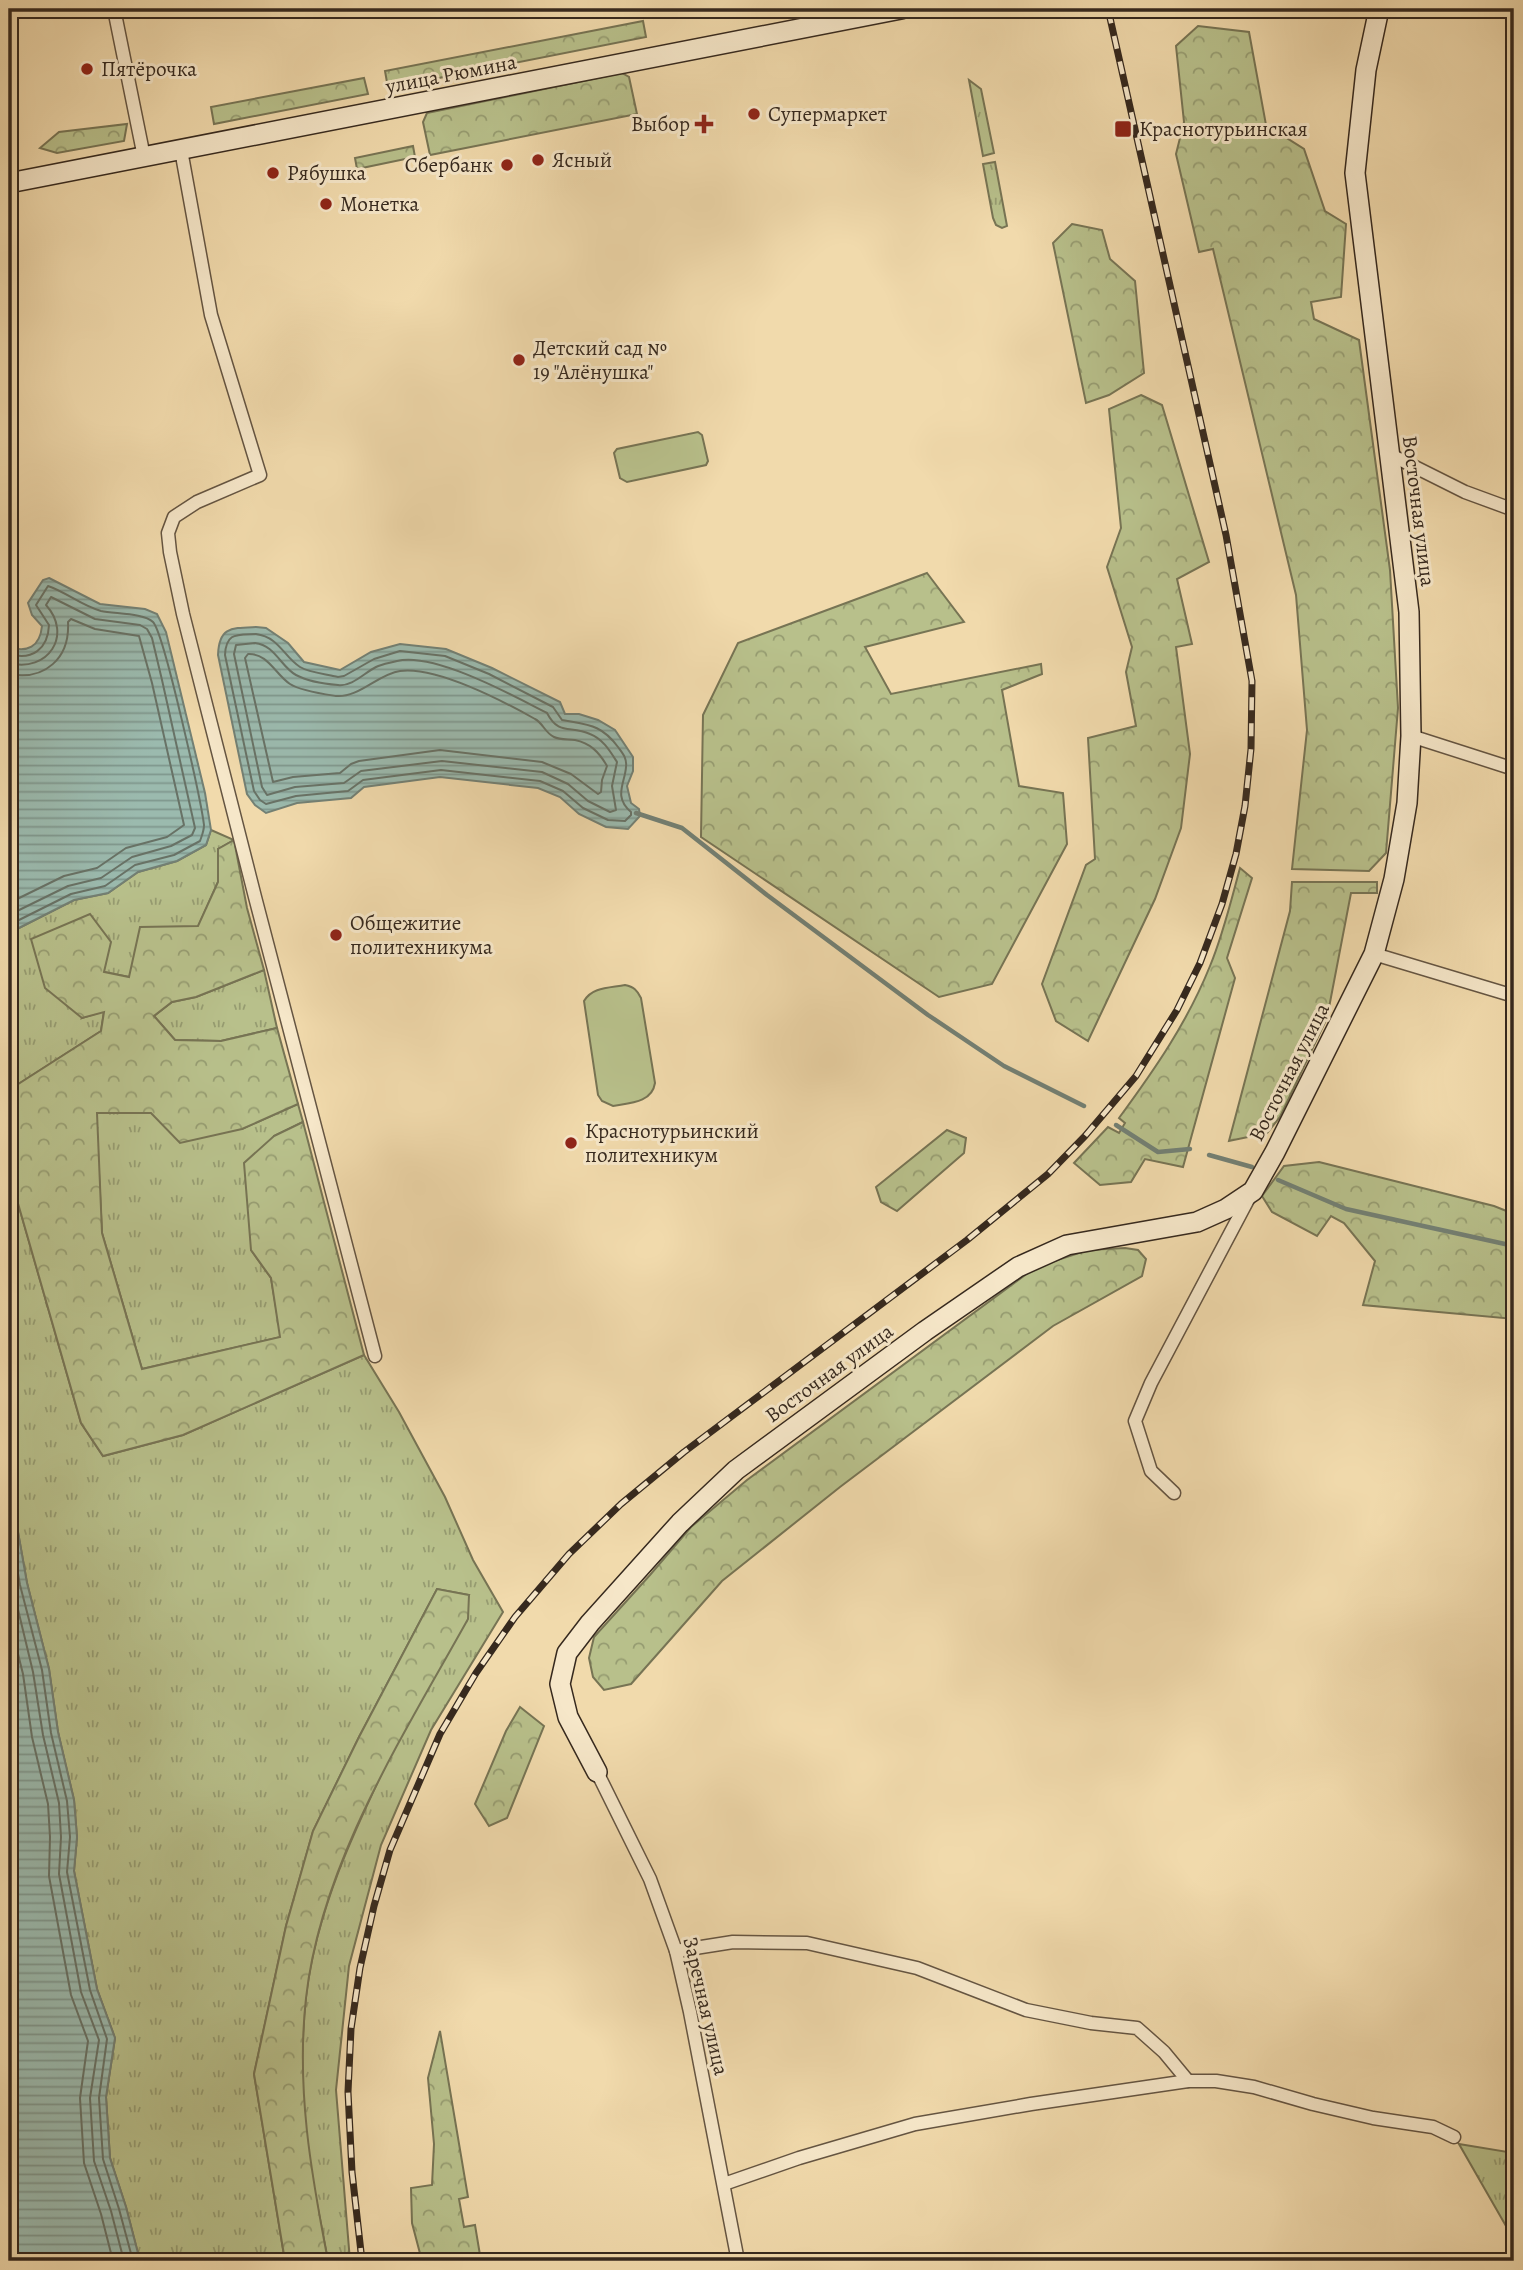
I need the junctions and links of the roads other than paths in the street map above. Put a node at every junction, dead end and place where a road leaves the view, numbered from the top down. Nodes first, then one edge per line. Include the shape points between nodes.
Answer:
1 (114, 9) edge
2 (901, 9) edge
3 (1379, 9) edge
4 (181, 150) junction
5 (144, 157) junction
6 (9, 183) edge
7 (1389, 454) junction
8 (1514, 510) edge
9 (1411, 736) junction
10 (1514, 769) edge
11 (1374, 954) junction
12 (1514, 996) edge
13 (1253, 1191) junction
14 (375, 1356) dead end
15 (1174, 1493) dead end
16 (597, 1772) joint
17 (676, 1951) junction
18 (1188, 2081) junction
19 (1454, 2137) dead end
20 (724, 2184) junction
21 (738, 2261) edge

1 - 5 street
2 - 4 street, улица Рюмина
3 - 7 street, Восточная улица via 1366,70 1354,173
4 - 5 street, улица Рюмина
4 - 14 street via 211,315 260,475 174,517 168,533 170,552
5 - 6 street, улица Рюмина
7 - 8 street via 1465,492
7 - 9 street, Восточная улица via 1409,612
9 - 10 street
9 - 11 street, Восточная улица via 1407,803 1394,879
11 - 12 street
11 - 13 street, Восточная улица
13 - 15 street via 1135,1421 1151,1471
13 - 16 street, Восточная улица via 1197,1222 1067,1245 1018,1268 736,1470 680,1523 567,1653 560,1684 568,1717
16 - 17 street, Заречная улица via 650,1878
17 - 18 street via 733,1942 807,1943 917,1968 1026,2010 1091,2024 1138,2028
17 - 20 street, Заречная улица
18 - 19 street via 1254,2087 1373,2118 1433,2127
18 - 20 street via 915,2124
20 - 21 street, Заречная улица

